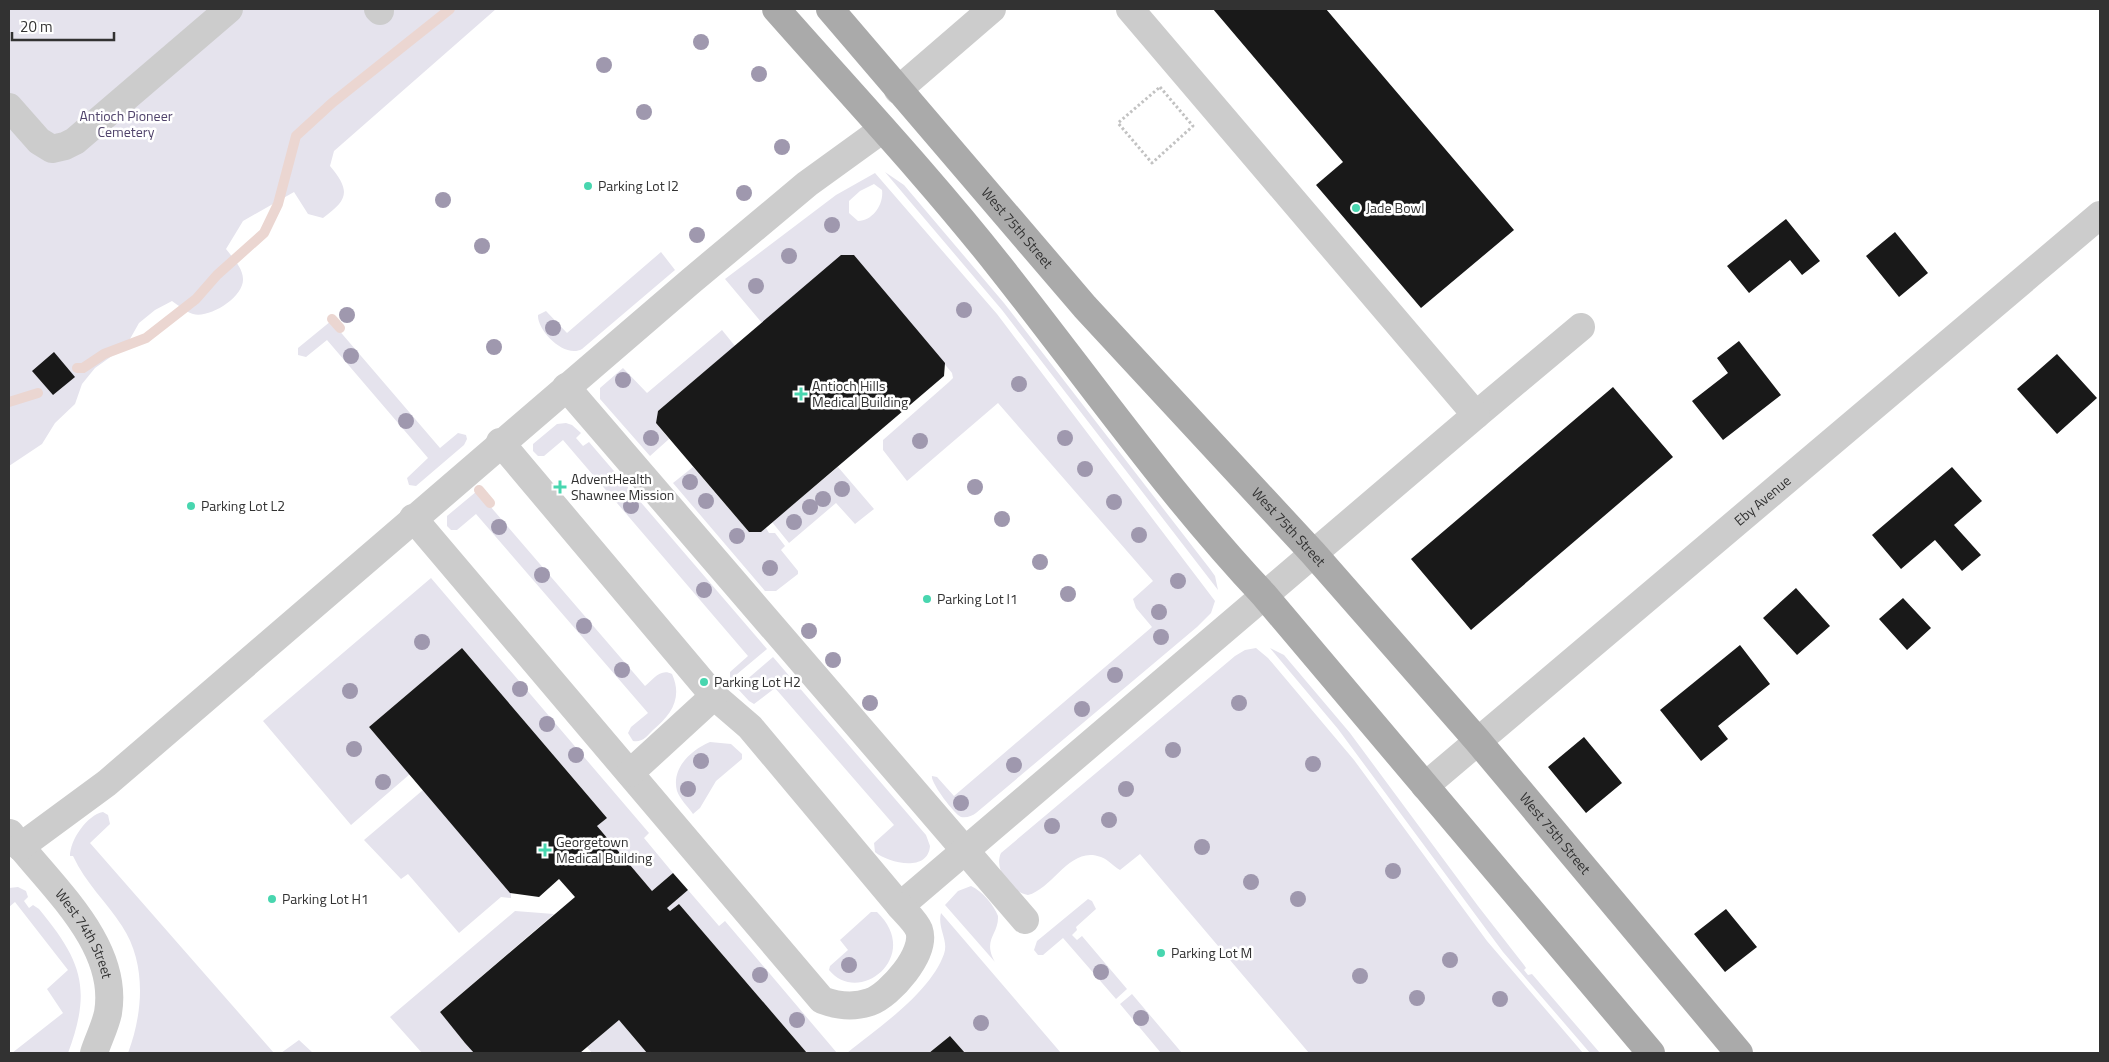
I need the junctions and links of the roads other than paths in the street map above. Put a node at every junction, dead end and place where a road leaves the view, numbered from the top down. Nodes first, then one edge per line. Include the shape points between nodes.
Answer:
1 (229, 9) edge
2 (776, 9) edge
3 (830, 9) edge
4 (992, 9) edge
5 (1130, 9) edge
6 (898, 90) junction
7 (9, 107) edge
8 (883, 129) junction
9 (2100, 215) edge
10 (1581, 327) dead end
11 (566, 387) junction
12 (1476, 415) junction
13 (500, 442) junction
14 (413, 518) junction
15 (1314, 553) junction
16 (1264, 595) junction
17 (714, 696) junction
18 (1477, 740) junction
19 (630, 773) junction
20 (1425, 786) junction
21 (14, 839) edge
22 (964, 851) junction
23 (900, 906) junction
24 (1025, 920) dead end
25 (94, 1053) edge
26 (1651, 1053) edge
27 (1739, 1053) edge

1 - 7 street via 75,141 65,146 52,149 39,141
2 - 8 main road
3 - 6 main road, West 75th Street
4 - 6 street
5 - 12 street
6 - 15 main road, West 75th Street via 1085,308
8 - 11 street via 807,184
8 - 16 main road via 998,264 1220,548
9 - 18 street, Eby Avenue
10 - 12 street
11 - 13 street
11 - 22 street
12 - 15 street
13 - 14 street
13 - 17 street
14 - 19 street
14 - 21 street via 107,783
15 - 16 street
15 - 18 main road, West 75th Street
16 - 20 main road
16 - 22 street
17 - 19 street
17 - 23 street via 750,727
18 - 20 street, Eby Avenue
18 - 27 main road, West 75th Street
19 - 23 street via 822,1000 850,1007 872,1002 905,972 919,946 919,930
20 - 26 main road
21 - 25 street, West 74th Street via 76,915 103,959 109,991 108,1014
22 - 23 street
22 - 24 street

